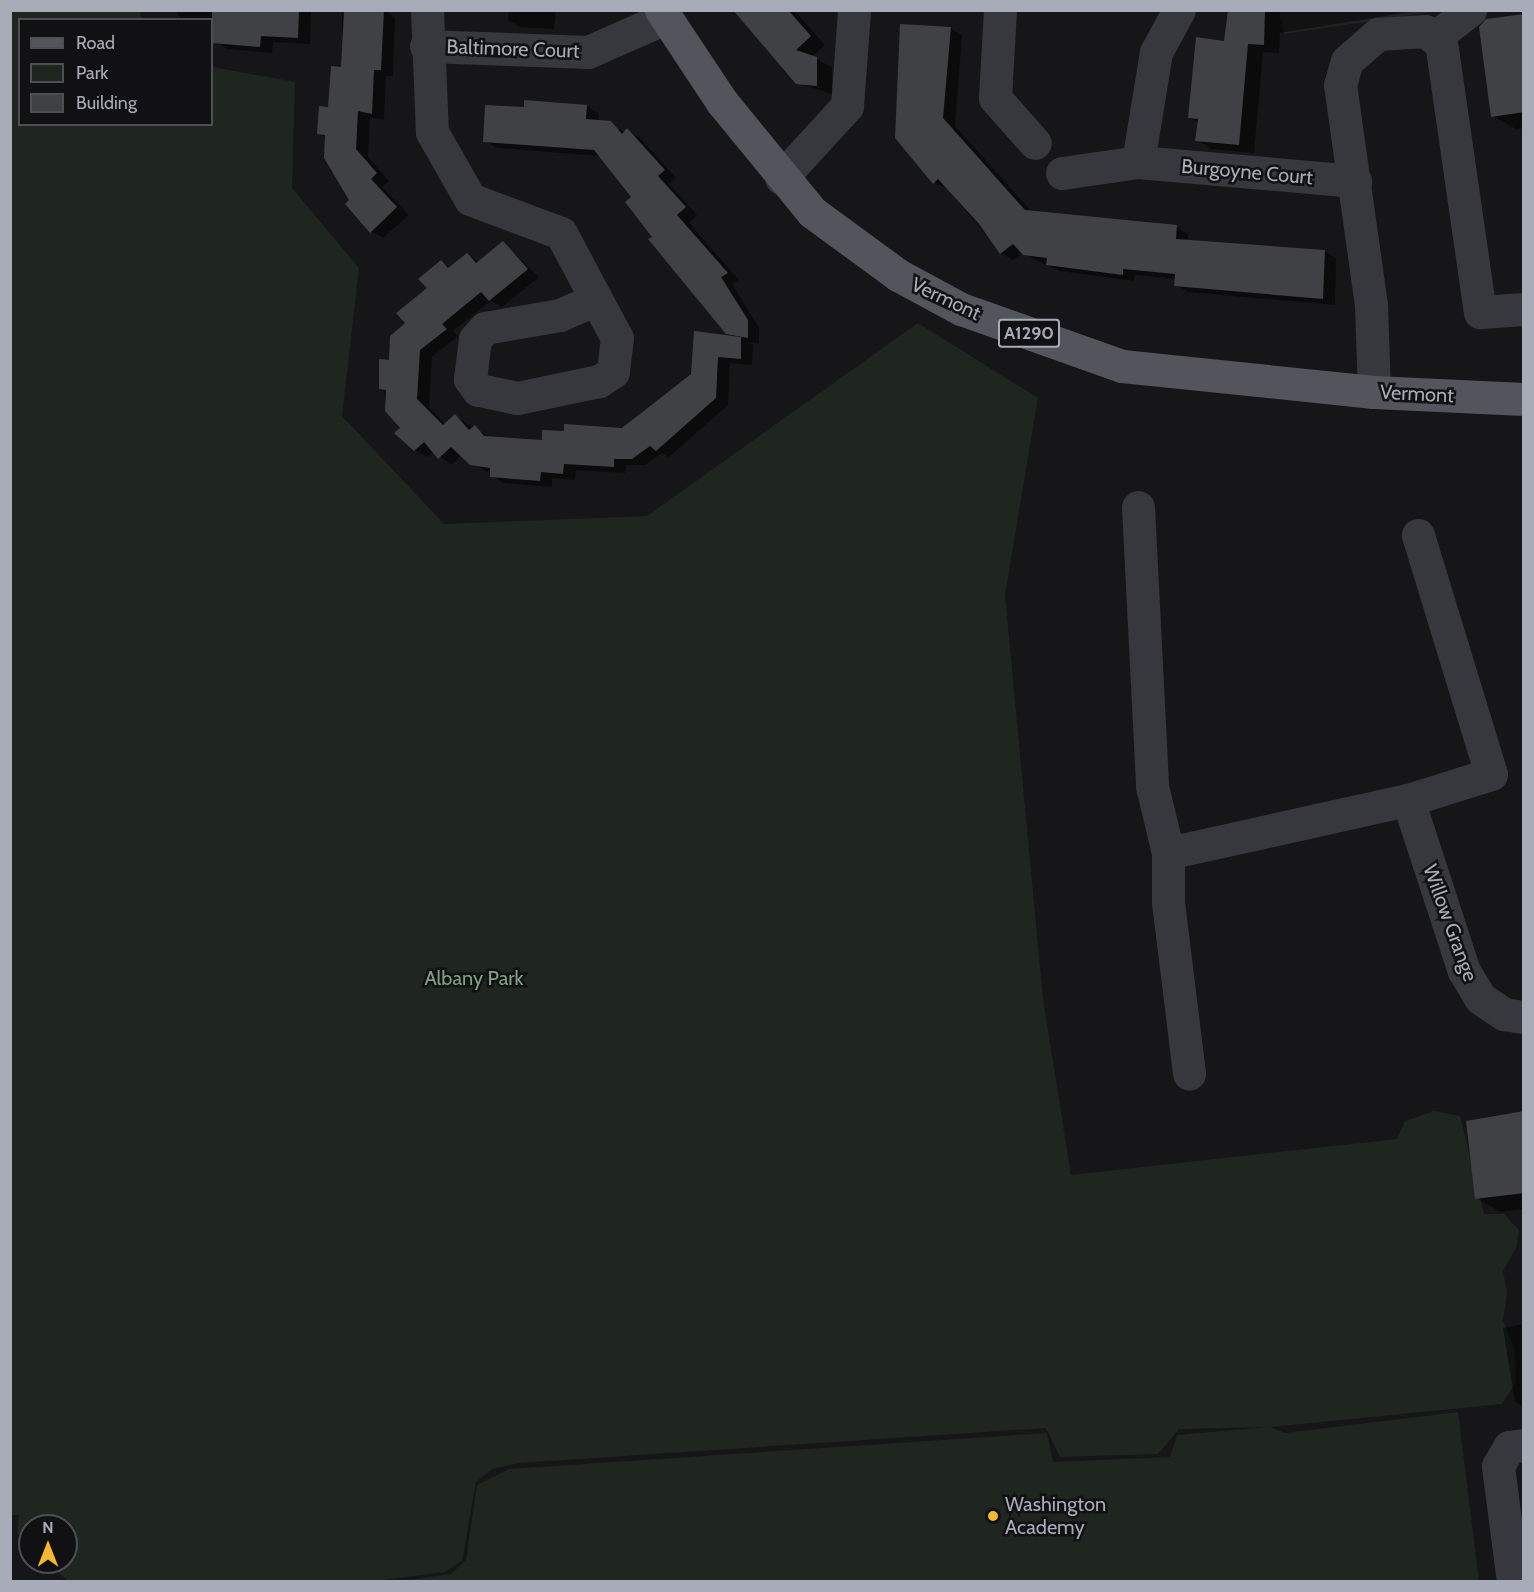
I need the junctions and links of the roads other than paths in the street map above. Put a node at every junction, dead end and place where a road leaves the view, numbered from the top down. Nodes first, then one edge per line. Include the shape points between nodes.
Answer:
1 (427, 10) edge
2 (854, 10) edge
3 (1000, 10) edge
4 (1179, 10) edge
5 (1470, 10) edge
6 (663, 14) edge
7 (1434, 38) junction
8 (426, 46) junction
9 (1035, 143) dead end
10 (1138, 162) junction
11 (1062, 173) dead end
12 (781, 178) junction
13 (1355, 181) junction
14 (596, 299) junction
15 (1524, 309) edge
16 (1374, 392) junction
17 (1524, 399) edge
18 (1138, 507) dead end
19 (1418, 535) dead end
20 (1408, 800) junction
21 (1168, 853) junction
22 (1524, 1017) edge
23 (1189, 1074) dead end
24 (1524, 1445) edge
25 (1513, 1581) edge

1 - 8 street, Baltimore Court
2 - 12 street via 847,105
3 - 9 street via 995,98
4 - 10 street via 1156,52
5 - 7 street
6 - 8 street, Baltimore Court via 588,52
6 - 12 main road, Vermont / A1290
7 - 13 street via 1425,31 1378,34 1347,60 1340,85
7 - 15 street via 1441,42 1480,312
8 - 14 street, Baltimore Court via 432,132 470,199 561,233
10 - 11 street, Burgoyne Court
10 - 13 street, Burgoyne Court
12 - 16 main road, Vermont / A1290 via 812,212 897,275 972,313 1122,366
13 - 16 street via 1371,306
14 - 14 street, Baltimore Court via 617,338 613,372 599,381 517,398 478,390 470,379 475,339 484,328 560,315
16 - 17 main road, Vermont / A1290
18 - 21 street via 1152,786
19 - 20 street via 1491,774
20 - 21 street
20 - 22 street, Willow Grange via 1464,971 1480,998 1504,1014
21 - 23 street via 1168,902
24 - 25 street via 1509,1447 1498,1466

